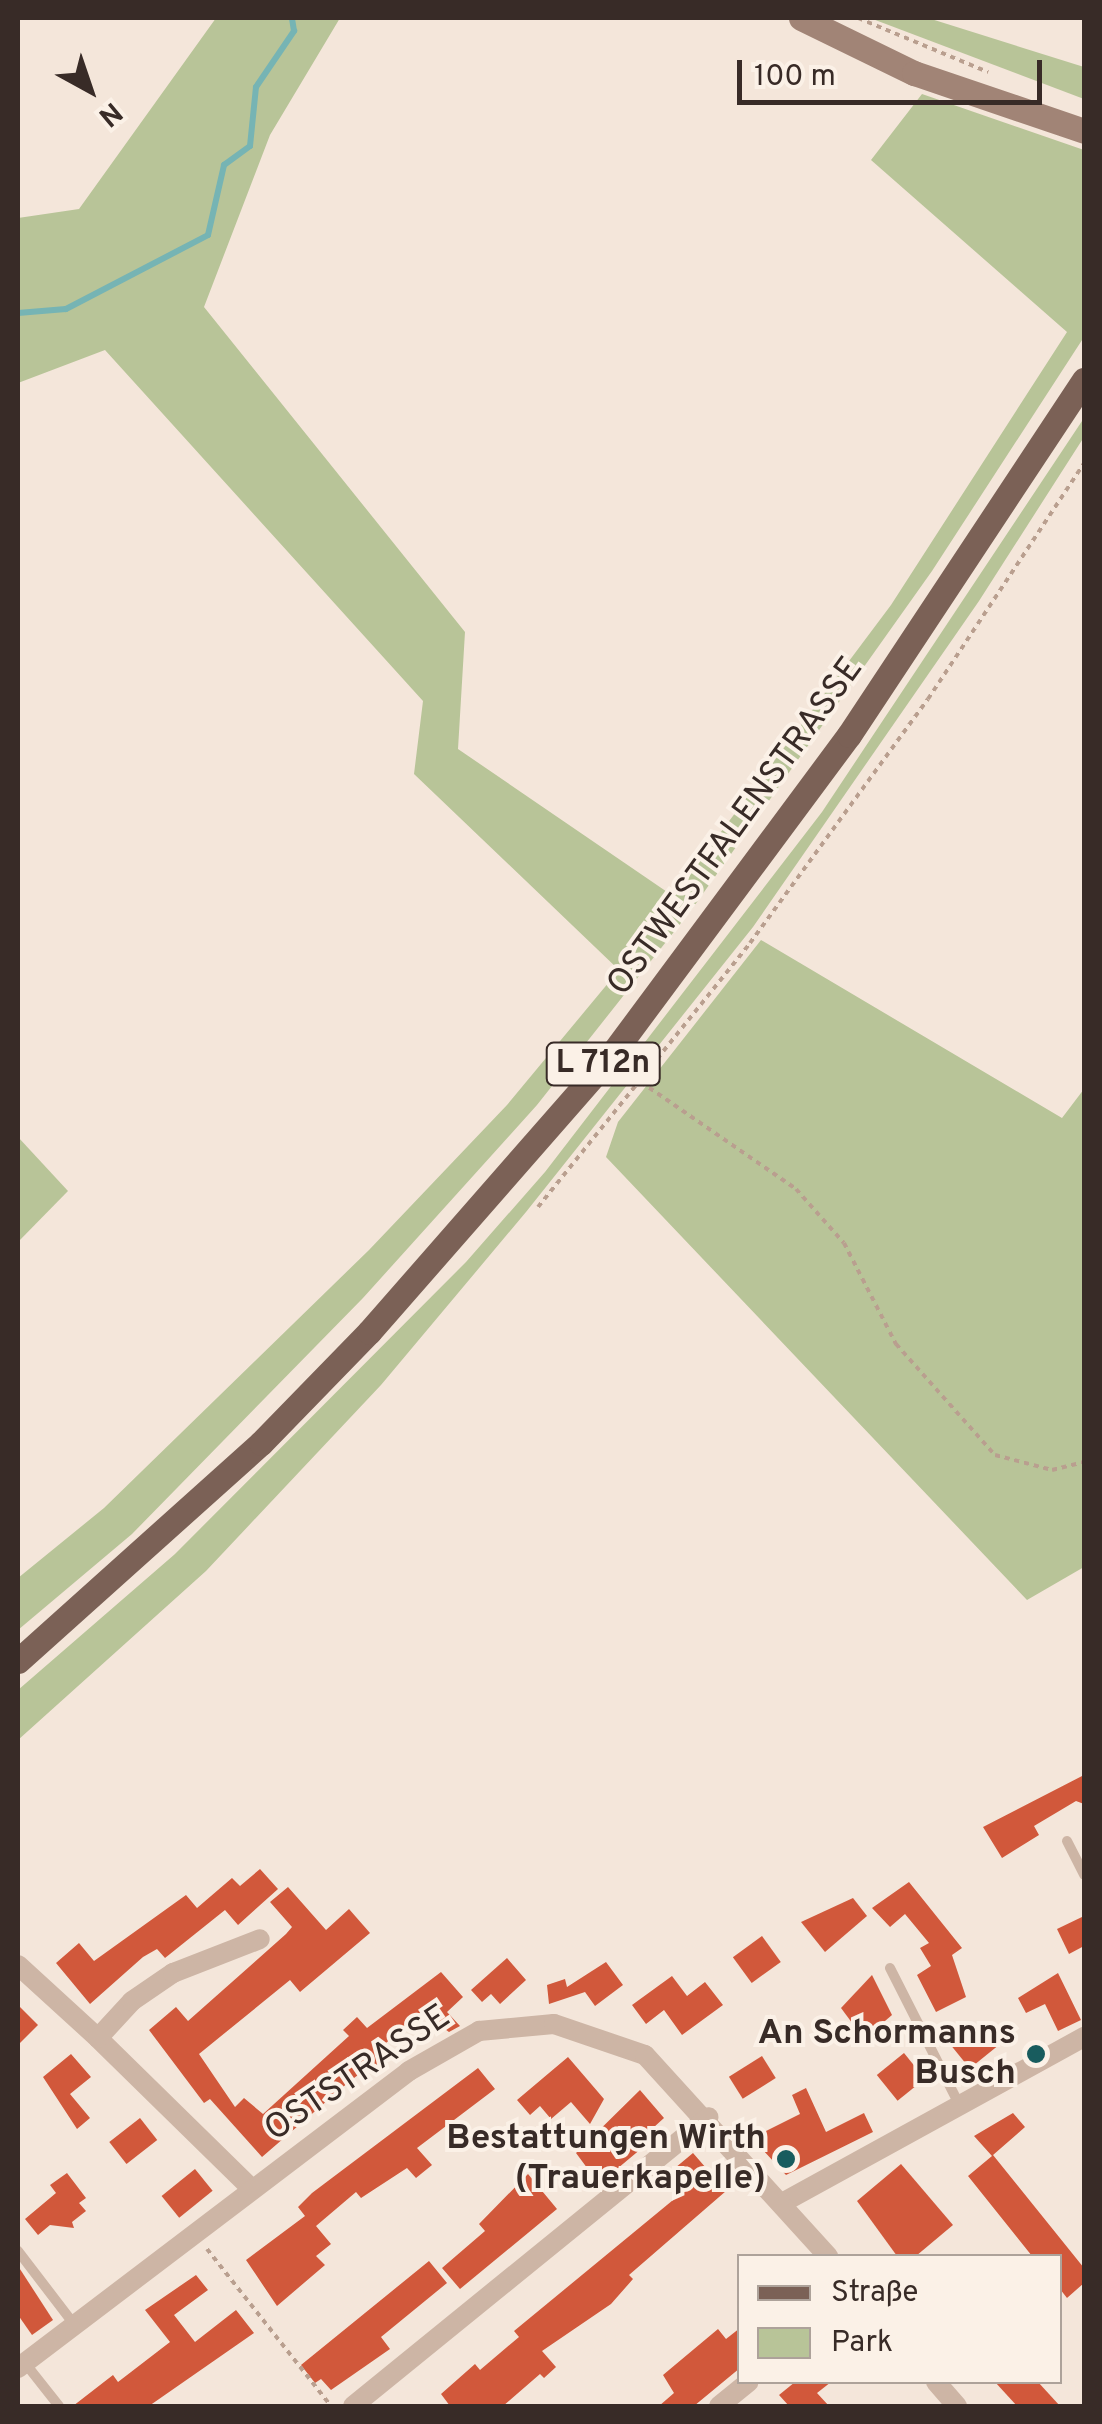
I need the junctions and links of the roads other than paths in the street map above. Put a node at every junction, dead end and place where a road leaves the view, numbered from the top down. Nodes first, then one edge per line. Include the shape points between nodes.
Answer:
1 (800, 18) edge
2 (1084, 131) edge
3 (1084, 380) edge
4 (18, 1661) edge
5 (1067, 1841) dead end
6 (1084, 1875) edge
7 (260, 1939) dead end
8 (18, 1965) edge
9 (890, 1968) dead end
10 (98, 2038) junction
11 (1084, 2038) edge
12 (959, 2104) junction
13 (708, 2117) junction
14 (252, 2188) junction
15 (782, 2203) junction
16 (18, 2251) edge
17 (826, 2254) edge
18 (73, 2323) junction
19 (21, 2365) edge
20 (746, 2384) edge
21 (938, 2384) edge
22 (59, 2406) edge
23 (353, 2406) edge
24 (719, 2406) edge
25 (958, 2406) edge

1 - 2 street via 914,73
3 - 4 main road, OSTWESTFALENSTRASSE / L 712n via 850,735 600,1068 369,1332 261,1443
5 - 6 lane
7 - 10 street via 173,1972
8 - 10 street
9 - 12 lane
10 - 14 street
11 - 12 street
12 - 15 street
13 - 14 street, OSTSTRASSE via 645,2055 554,2024 479,2030 409,2071
13 - 15 street, OSTSTRASSE
13 - 23 street
14 - 18 street, OSTSTRASSE
15 - 17 street, OSTSTRASSE
16 - 18 lane
18 - 19 street, OSTSTRASSE
19 - 22 lane
20 - 24 street
21 - 25 street

